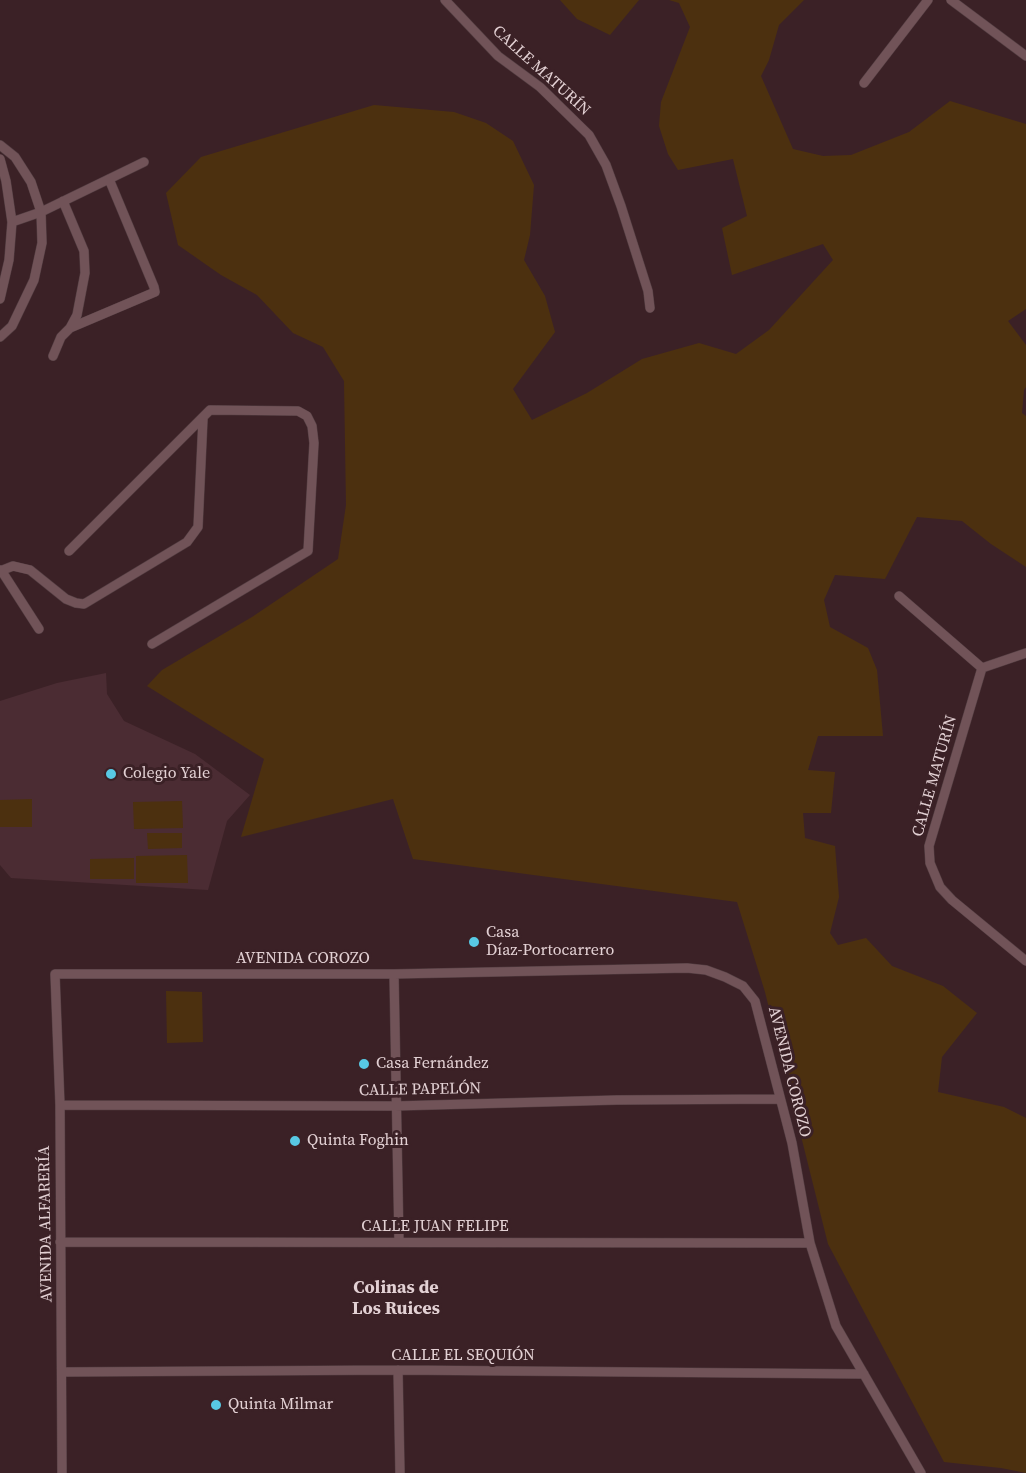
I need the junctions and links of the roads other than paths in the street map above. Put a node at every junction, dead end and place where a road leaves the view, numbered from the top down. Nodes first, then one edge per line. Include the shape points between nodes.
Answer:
1 (445, 0) edge
2 (928, 0) edge
3 (951, 0) edge
4 (1026, 56) edge
5 (864, 83) dead end
6 (0, 145) edge
7 (0, 159) edge
8 (144, 162) dead end
9 (109, 179) junction
10 (63, 201) junction
11 (41, 212) junction
12 (12, 222) junction
13 (0, 299) edge
14 (650, 308) dead end
15 (70, 328) junction
16 (0, 337) edge
17 (53, 356) dead end
18 (202, 420) junction
19 (69, 551) dead end
20 (0, 570) edge
21 (899, 596) dead end
22 (39, 629) dead end
23 (152, 644) dead end
24 (1026, 653) edge
25 (982, 668) junction
26 (1026, 961) edge
27 (55, 974) joint
28 (394, 974) junction
29 (780, 1099) junction
30 (60, 1105) junction
31 (395, 1106) junction
32 (60, 1242) junction
33 (399, 1242) junction
34 (810, 1243) junction
35 (398, 1370) junction
36 (63, 1372) junction
37 (864, 1374) junction
38 (62, 1473) edge
39 (400, 1473) edge
40 (921, 1473) edge

1 - 14 street, CALLE MATURÍN via 498,56 540,87 589,135 617,195
2 - 5 street
3 - 4 street
6 - 11 street via 15,157 31,182
7 - 12 street
8 - 9 street
9 - 10 street
9 - 15 street via 155,291
10 - 11 street
10 - 15 street via 84,251 82,295
11 - 12 street
11 - 16 street via 42,243 34,280 12,326
12 - 13 street
15 - 17 street
18 - 19 street
18 - 20 street via 198,527 187,542 84,604 66,598 30,570 13,566
18 - 23 street via 210,410 298,411 306,416 314,443 308,551
20 - 22 street
21 - 25 street
24 - 25 street
25 - 26 street, CALLE MATURÍN via 929,846 930,863 940,887 952,900
27 - 28 street, AVENIDA COROZO
27 - 30 street, AVENIDA ALFARERÍA
28 - 29 street, AVENIDA COROZO via 706,970 743,986 755,1000
28 - 31 street
29 - 31 street, CALLE PAPELÓN
29 - 34 street, AVENIDA COROZO
30 - 31 street, CALLE PAPELÓN
30 - 32 street, AVENIDA ALFARERÍA
31 - 33 street
32 - 33 street, CALLE JUAN FELIPE
32 - 36 street, AVENIDA ALFARERÍA
33 - 34 street, CALLE JUAN FELIPE
34 - 37 street, AVENIDA COROZO via 836,1326
35 - 36 street, CALLE EL SEQUIÓN
35 - 37 street, CALLE EL SEQUIÓN
35 - 39 street
36 - 38 street, AVENIDA ALFARERÍA
37 - 40 street, AVENIDA COROZO

